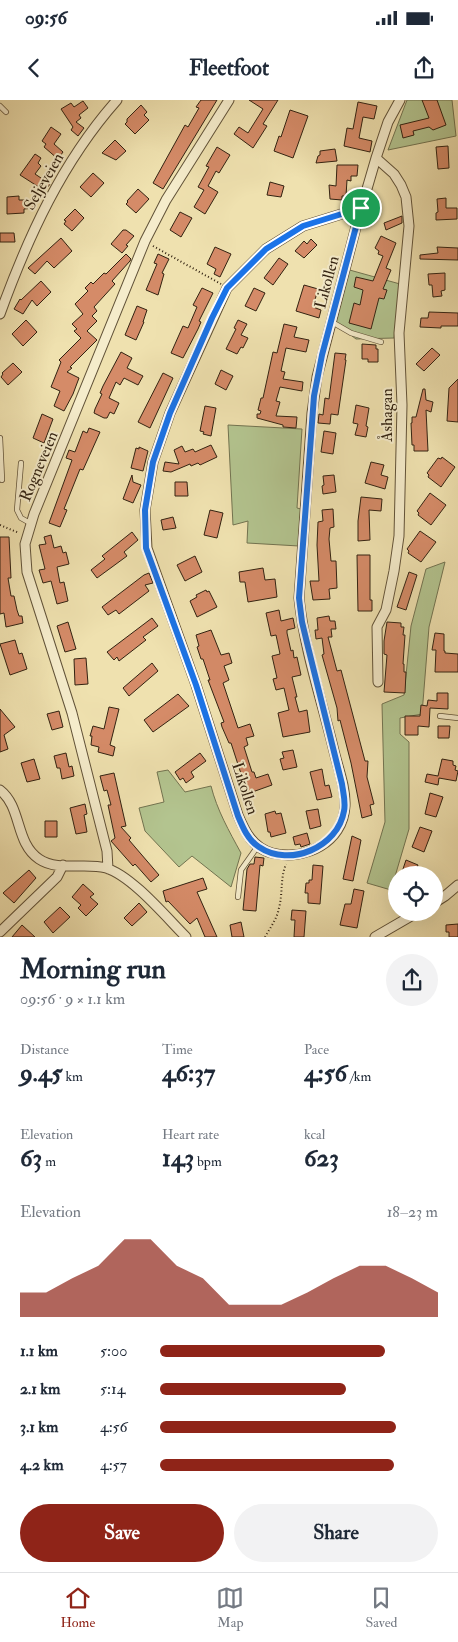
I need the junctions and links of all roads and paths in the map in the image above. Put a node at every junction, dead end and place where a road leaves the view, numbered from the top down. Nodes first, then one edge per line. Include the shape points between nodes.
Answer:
1 (117, 100) edge
2 (229, 100) edge
3 (400, 100) edge
4 (0, 106) edge
5 (6, 112) dead end
6 (376, 158) junction
7 (361, 208) junction
8 (145, 241) junction
9 (227, 288) junction
10 (0, 314) edge
11 (331, 321) junction
12 (381, 342) dead end
13 (0, 438) edge
14 (22, 463) dead end
15 (2, 480) dead end
16 (30, 523) junction
17 (0, 525) edge
18 (26, 535) junction
19 (378, 682) dead end
20 (440, 716) dead end
21 (458, 718) edge
22 (0, 790) edge
23 (258, 846) junction
24 (290, 855) junction
25 (64, 865) junction
26 (108, 869) junction
27 (458, 885) edge
28 (238, 897) dead end
29 (443, 898) edge
30 (403, 921) edge
31 (0, 932) edge
32 (186, 937) edge
33 (265, 937) edge
34 (375, 937) edge

1 - 10 street, Seljeveien via 74,158 54,192 28,240
2 - 8 street, Rogneveien via 166,200
3 - 6 street, Likollen via 388,122
4 - 5 lane
6 - 7 street, Likollen
6 - 19 street, Åshagan via 401,185 406,197 409,226 400,333 402,405 398,536 386,610 377,628
7 - 9 street, Likollen via 303,226 266,249
7 - 11 street, Likollen
8 - 9 path
8 - 16 street, Rogneveien
9 - 23 street, Likollen via 173,404 153,462 145,510 146,548 196,685 238,816 247,835
11 - 12 lane via 351,333
11 - 24 street, Likollen via 314,396 299,598 345,804 338,828 329,839 316,849
13 - 15 lane
14 - 16 lane via 17,510 21,518
16 - 18 street, Rogneveien
17 - 18 path
18 - 26 street, Rogneveien via 28,572 72,713 107,851
20 - 21 lane
22 - 25 street via 9,800 23,838 35,856 47,863
23 - 24 street, Likollen via 273,853
23 - 28 lane via 241,870
24 - 33 path via 282,876 280,908
25 - 26 street
25 - 31 street via 57,877
26 - 32 street via 131,882
27 - 29 street
30 - 34 street

